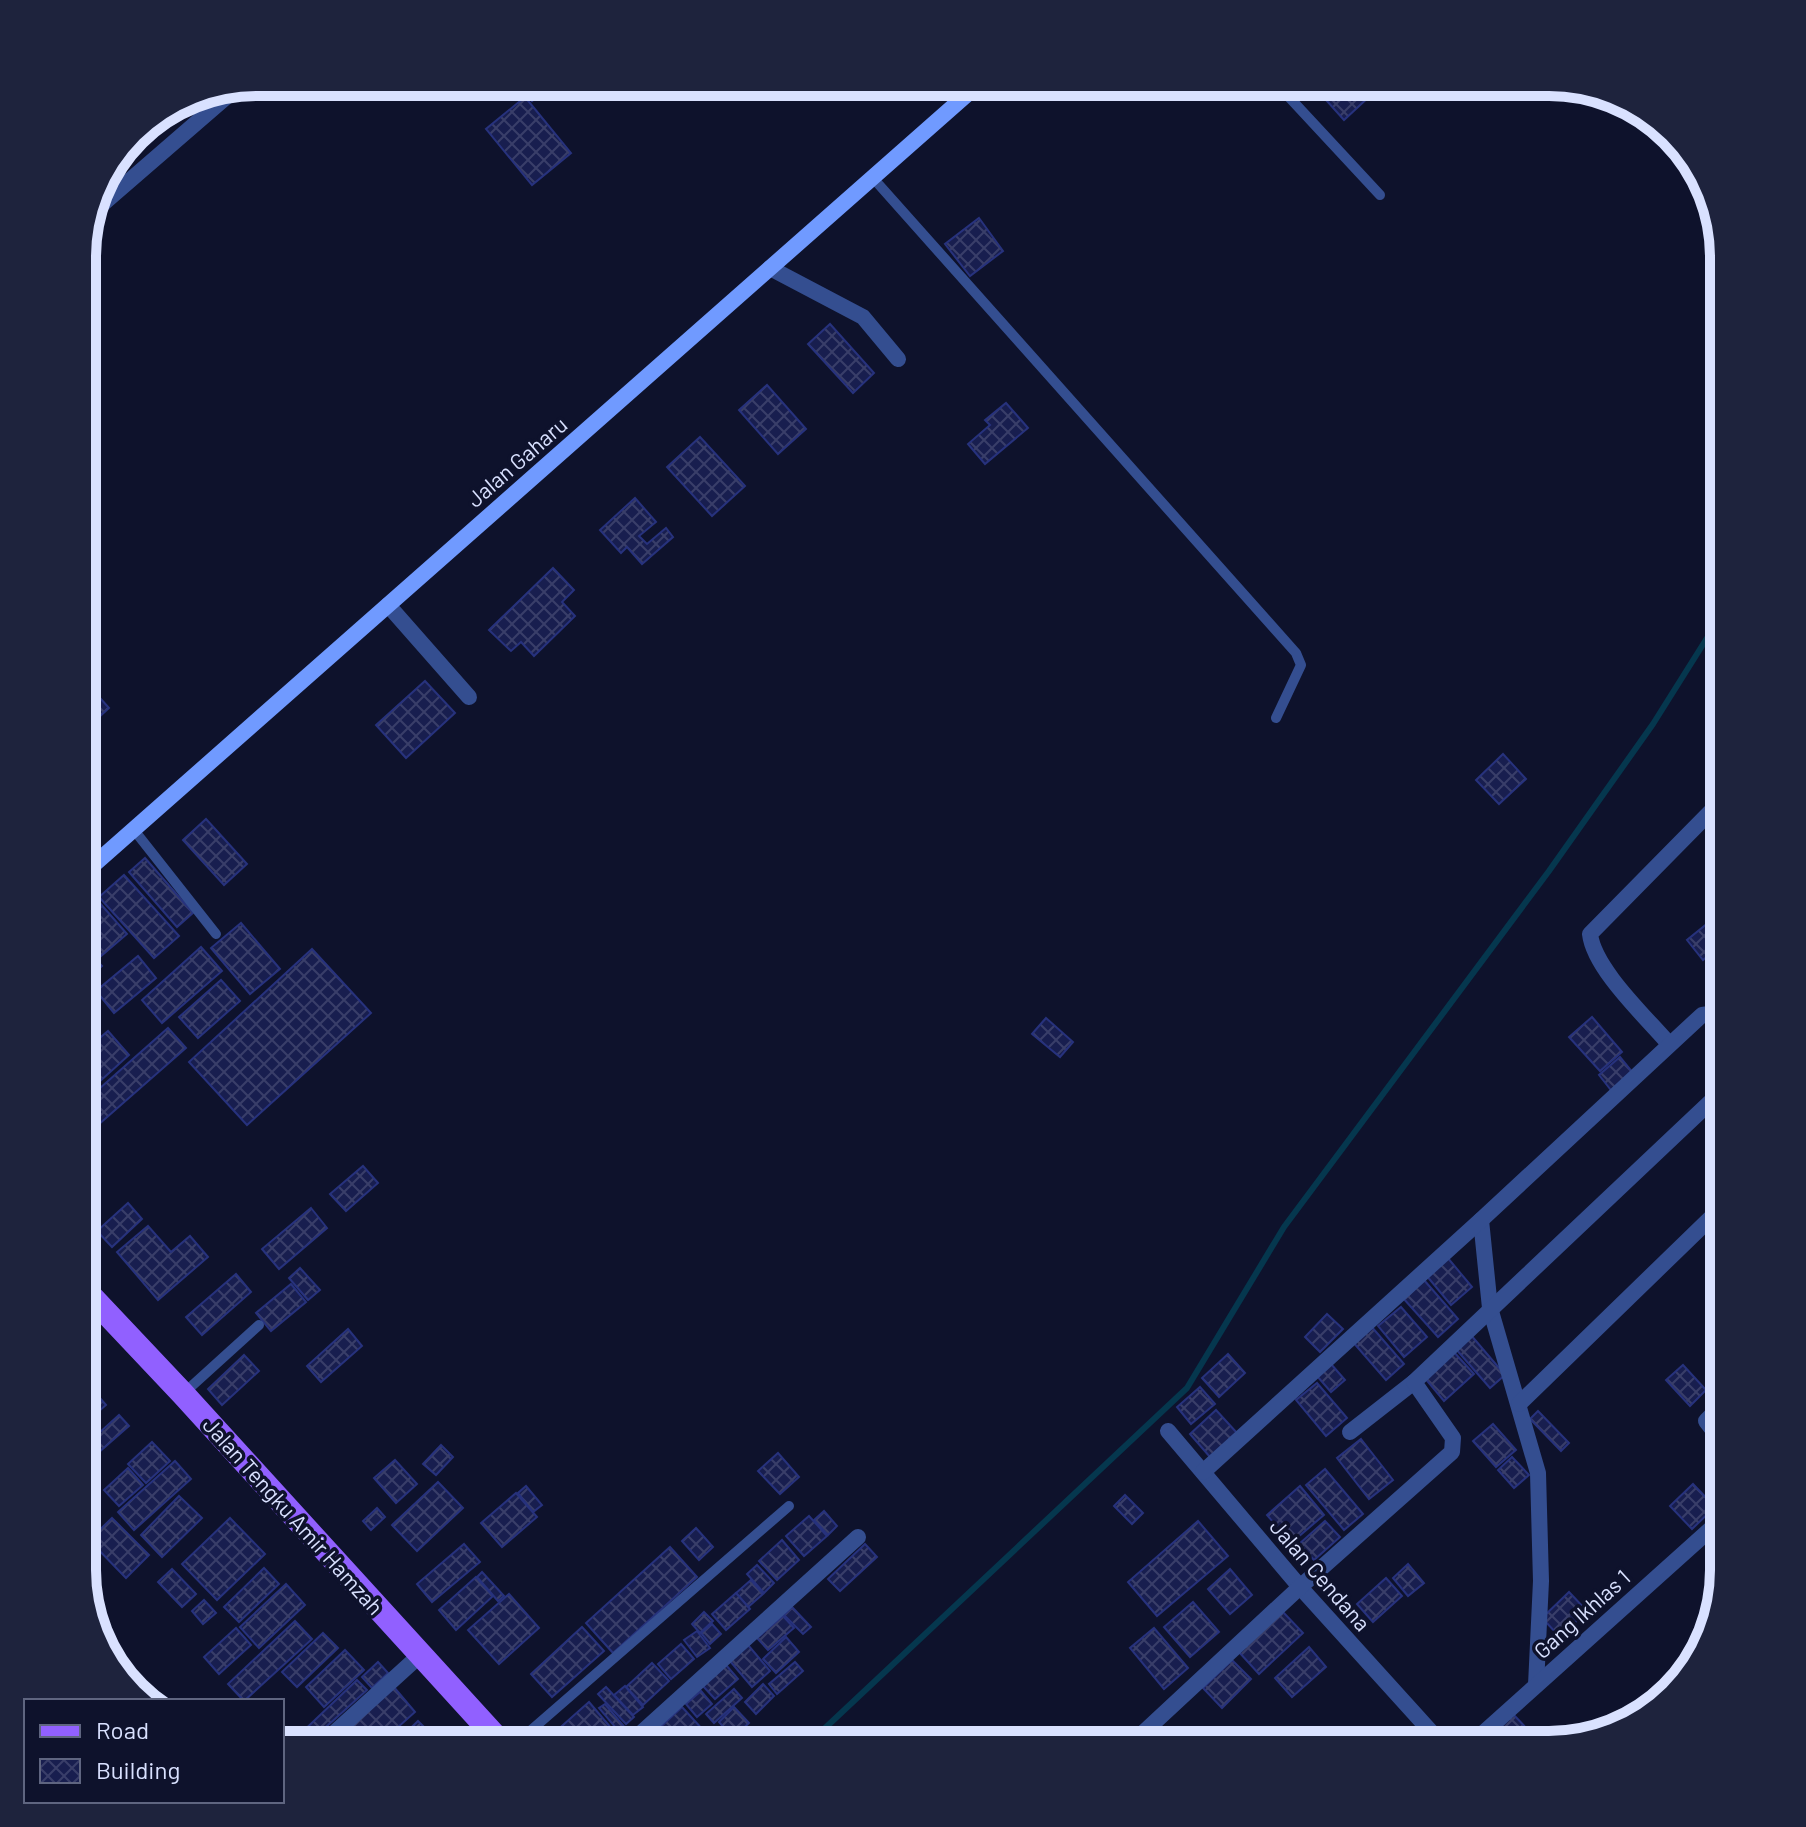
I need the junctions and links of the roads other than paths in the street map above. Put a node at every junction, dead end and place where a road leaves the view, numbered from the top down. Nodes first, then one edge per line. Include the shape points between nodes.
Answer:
1 (965, 96) edge
2 (1288, 96) edge
3 (223, 100) edge
4 (873, 178) junction
5 (1380, 195) dead end
6 (106, 201) edge
7 (770, 268) junction
8 (898, 359) dead end
9 (388, 605) junction
10 (469, 697) dead end
11 (1276, 718) dead end
12 (1710, 812) edge
13 (134, 830) junction
14 (96, 863) edge
15 (216, 934) dead end
16 (1710, 1014) edge
17 (1669, 1044) junction
18 (1710, 1102) edge
19 (1710, 1219) edge
20 (1481, 1220) junction
21 (96, 1302) edge
22 (1490, 1308) junction
23 (259, 1325) dead end
24 (1414, 1382) junction
25 (183, 1394) junction
26 (1519, 1404) junction
27 (1168, 1431) dead end
28 (1350, 1432) dead end
29 (1203, 1472) junction
30 (789, 1506) dead end
31 (1710, 1530) edge
32 (858, 1537) dead end
33 (1300, 1587) junction
34 (419, 1656) junction
35 (1536, 1685) junction
36 (336, 1731) edge
37 (490, 1731) edge
38 (530, 1731) edge
39 (643, 1731) edge
40 (1145, 1731) edge
41 (1430, 1731) edge
42 (1485, 1731) edge

1 - 4 street, Jalan Gaharu
2 - 5 lane
3 - 6 street
4 - 7 street, Jalan Gaharu
4 - 11 lane via 1296,653 1301,665
7 - 8 street via 863,317
7 - 9 street, Jalan Gaharu
9 - 10 street
9 - 13 street, Jalan Gaharu
12 - 17 street via 1590,934 1591,946 1613,978
13 - 14 street, Jalan Gaharu
13 - 15 lane
16 - 17 street
17 - 20 street
18 - 22 street
19 - 26 street
20 - 22 street
20 - 29 street
21 - 25 main road, Jalan Tengku Amir Hamzah
22 - 24 street
22 - 26 street
23 - 25 lane
24 - 28 street
24 - 33 street via 1453,1438 1454,1449
25 - 34 main road, Jalan Tengku Amir Hamzah
26 - 35 street via 1538,1473 1541,1581
27 - 29 street, Jalan Cendana
29 - 33 street, Jalan Cendana
30 - 38 lane
31 - 35 street, Gang Ikhlas 1
32 - 39 street
33 - 40 street
33 - 41 street, Jalan Cendana
34 - 36 street
34 - 37 main road, Jalan Tengku Amir Hamzah
35 - 42 street, Gang Ikhlas 1

